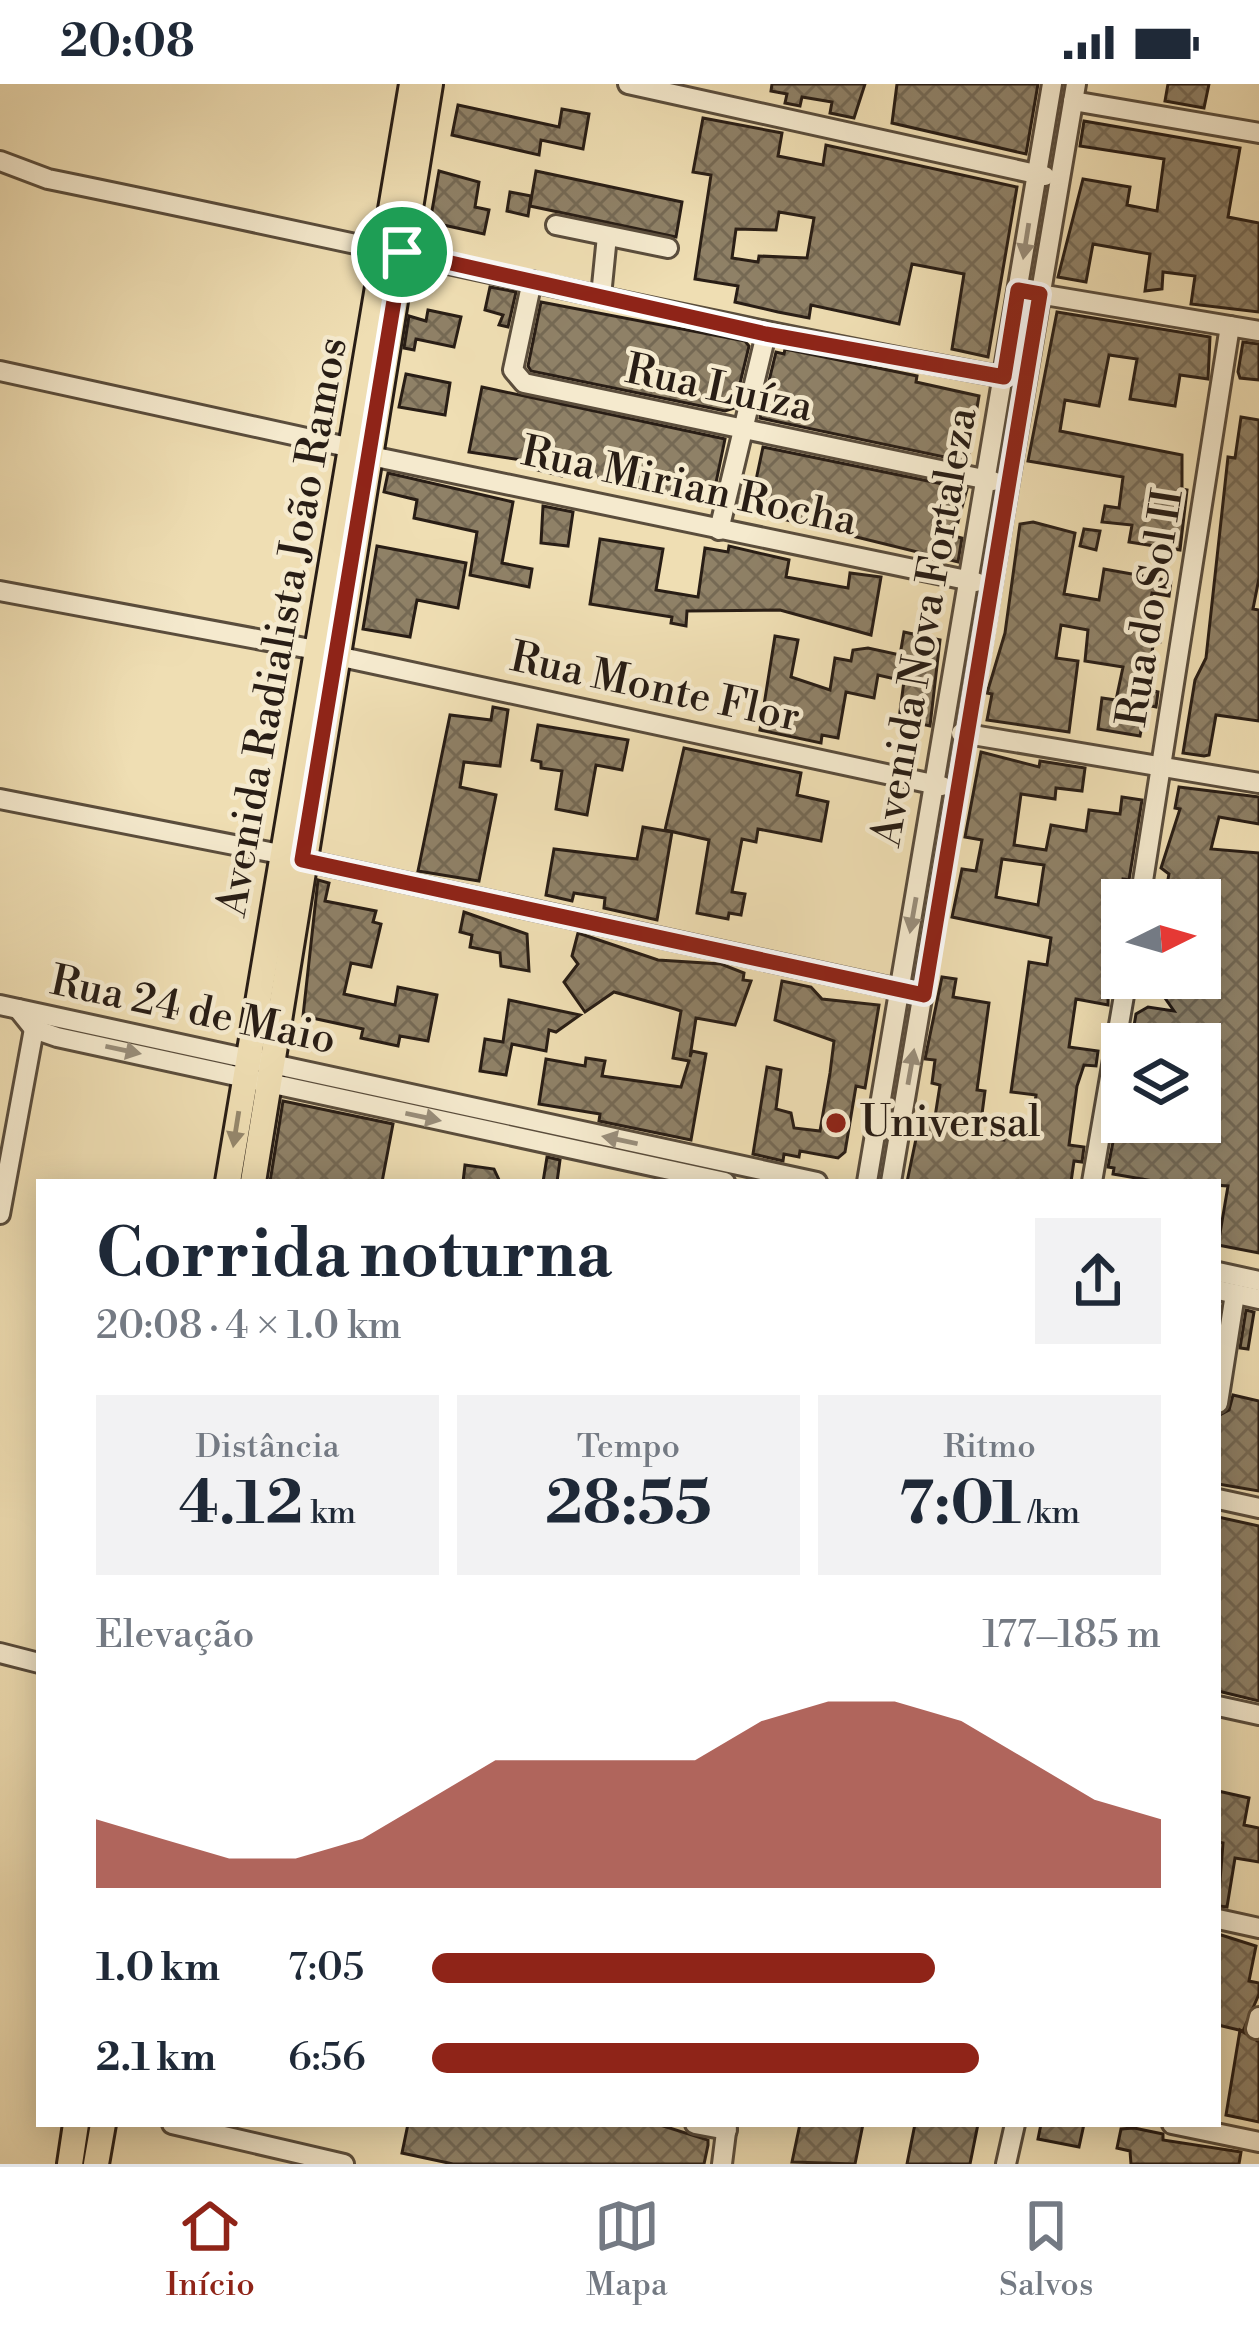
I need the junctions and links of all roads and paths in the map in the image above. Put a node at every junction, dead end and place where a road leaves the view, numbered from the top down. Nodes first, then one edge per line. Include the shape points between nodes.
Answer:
1 (412, 84) edge
2 (430, 84) edge
3 (628, 84) edge
4 (1052, 84) edge
5 (1074, 92) edge
6 (1259, 133) edge
7 (0, 161) edge
8 (1036, 175) junction
9 (1059, 179) junction
10 (556, 225) dead end
11 (608, 236) junction
12 (668, 248) dead end
13 (394, 250) junction
14 (532, 281) junction
15 (1018, 290) junction
16 (1040, 294) junction
17 (602, 296) junction
18 (1231, 326) junction
19 (1259, 331) edge
20 (766, 334) junction
21 (0, 371) edge
22 (1004, 377) junction
23 (742, 431) junction
24 (362, 452) junction
25 (985, 479) junction
26 (1009, 484) junction
27 (719, 530) junction
28 (970, 580) junction
29 (993, 586) junction
30 (0, 591) edge
31 (327, 653) junction
32 (945, 730) junction
33 (968, 735) junction
34 (1162, 769) junction
35 (1259, 783) edge
36 (936, 784) junction
37 (959, 789) junction
38 (0, 799) edge
39 (293, 858) junction
40 (1144, 879) edge
41 (900, 989) junction
42 (924, 995) junction
43 (1123, 999) edge
44 (9, 1007) edge
45 (34, 1029) junction
46 (257, 1070) junction
47 (731, 1176) edge
48 (229, 1179) edge
49 (253, 1179) edge
50 (774, 1179) edge
51 (868, 1179) edge
52 (892, 1179) edge
53 (1093, 1179) edge
54 (0, 1214) edge
55 (1221, 1273) edge
56 (1259, 1281) edge
57 (1227, 1292) edge
58 (1259, 1299) edge
59 (1221, 1366) edge
60 (1221, 1499) edge
61 (1259, 1508) edge
62 (0, 1653) edge
63 (36, 1662) edge
64 (1221, 1707) edge
65 (1259, 1715) edge
66 (1221, 1919) edge
67 (1259, 1928) edge
68 (76, 2127) edge
69 (102, 2127) edge
70 (185, 2127) edge
71 (727, 2127) edge
72 (1014, 2127) edge
73 (1187, 2127) edge
74 (1259, 2141) edge
75 (70, 2164) edge
76 (96, 2164) edge
77 (344, 2164) edge
78 (722, 2164) edge
79 (1006, 2164) edge

1 - 13 main road, Avenida Radialista João Ramos
2 - 13 main road, Avenida Radialista João Ramos
3 - 8 street
4 - 8 street, Avenida Nova Fortaleza
5 - 6 street
5 - 9 street, Avenida Nova Fortaleza
7 - 13 street via 48,178
8 - 9 street
8 -> 15 street, Avenida Nova Fortaleza
9 - 16 street, Avenida Nova Fortaleza
10 - 11 street
11 - 12 street
11 - 17 street
13 - 14 street
13 - 24 main road, Avenida Radialista João Ramos
14 - 17 street
14 - 23 street, Rua Luíza via 514,377
15 - 16 street
15 - 22 street, Avenida Nova Fortaleza
16 - 18 street
16 - 26 street, Avenida Nova Fortaleza
17 - 20 street
18 - 19 street
18 - 34 street, Rua do Sol II
20 - 22 street
20 - 23 street
21 - 24 street, Rua Mirian Rocha
22 - 25 street, Avenida Nova Fortaleza
23 - 25 street, Rua Luíza
23 - 27 street
24 - 27 street, Rua Mirian Rocha
24 - 31 main road, Avenida Radialista João Ramos
25 - 26 street, Rua Luíza
25 - 28 street, Avenida Nova Fortaleza
26 - 29 street, Avenida Nova Fortaleza
27 - 28 street, Rua Mirian Rocha
28 - 29 street, Rua Mirian Rocha
28 - 32 street, Avenida Nova Fortaleza
29 - 33 street, Avenida Nova Fortaleza
30 - 31 street, Rua Monte Flor
31 - 36 street, Rua Monte Flor
31 - 39 main road, Avenida Radialista João Ramos
32 - 33 street
32 - 36 street, Avenida Nova Fortaleza
33 - 34 street
33 - 37 street, Avenida Nova Fortaleza
34 - 35 street
34 - 40 street, Rua do Sol II
36 - 37 street, Rua Monte Flor
36 -> 41 street, Avenida Nova Fortaleza
37 - 42 street, Avenida Nova Fortaleza
38 - 39 street
39 - 41 street
39 - 46 main road, Avenida Radialista João Ramos
41 - 42 street
41 - 51 street, Avenida Nova Fortaleza
52 -> 42 street, Avenida Nova Fortaleza
43 - 53 street
44 - 45 street, Rua 24 de Maio
44 - 46 street, Rua 24 de Maio
45 -> 46 street, Rua 24 de Maio
45 - 54 street
46 - 47 street, Rua 24 de Maio
46 -> 48 main road, Avenida Radialista João Ramos
46 - 49 main road, Avenida Radialista João Ramos
47 - 50 street, Rua 24 de Maio
55 - 56 street
57 - 58 street
57 - 59 street
60 - 61 street
62 - 63 street
64 - 65 street
66 - 67 street
68 - 75 main road
69 - 76 main road
70 - 77 street
71 - 78 street
72 - 79 street
73 - 74 street

